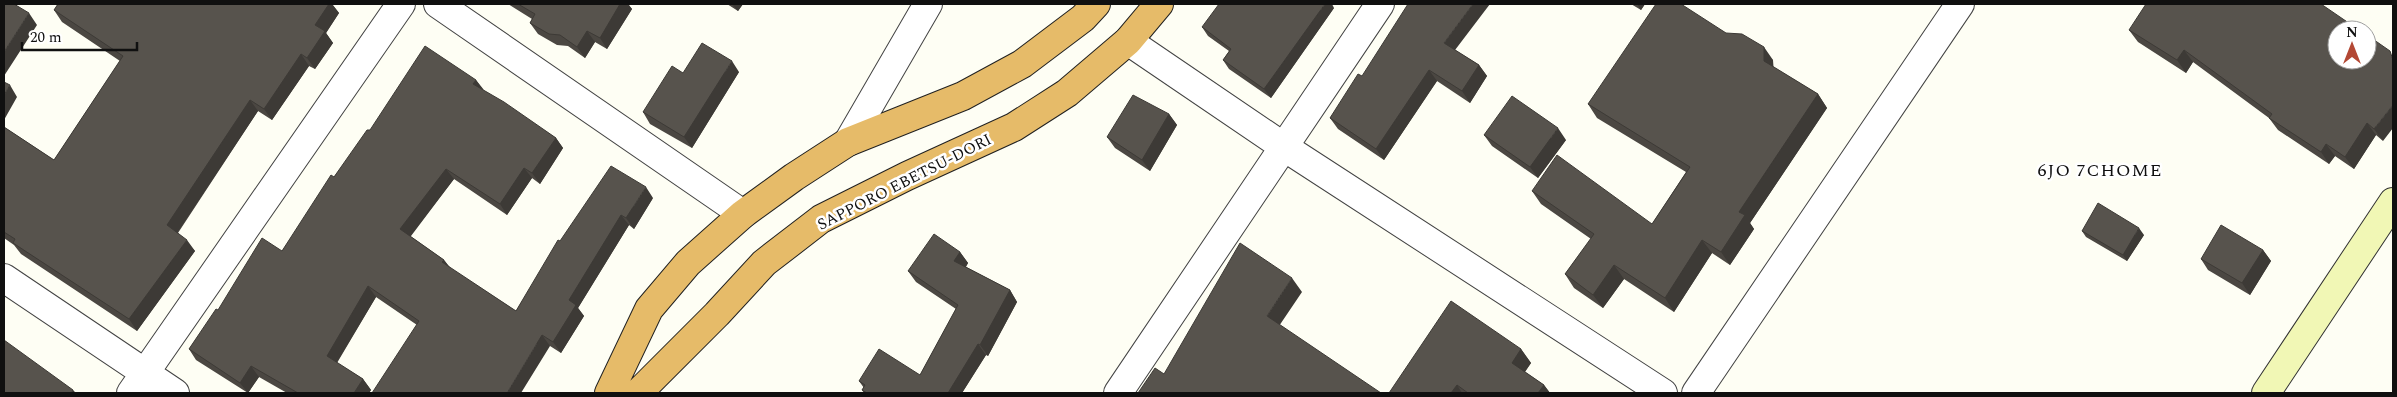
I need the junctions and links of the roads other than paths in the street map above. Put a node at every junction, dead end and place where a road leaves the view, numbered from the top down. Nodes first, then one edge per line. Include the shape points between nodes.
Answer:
1 (401, 4) edge
2 (438, 4) edge
3 (928, 4) edge
4 (1096, 4) edge
5 (1159, 4) edge
6 (1380, 4) edge
7 (1960, 4) edge
8 (1128, 41) junction
9 (848, 142) junction
10 (1284, 147) junction
11 (2393, 202) edge
12 (743, 214) junction
13 (4, 278) edge
14 (138, 383) edge
15 (175, 393) edge
16 (609, 393) edge
17 (638, 393) edge
18 (1118, 393) edge
19 (1663, 393) edge
20 (1696, 393) edge
21 (2266, 393) edge

1 - 14 street
2 - 12 street
3 - 9 street
4 - 9 highway via 1083,18 1022,64 963,96
5 - 8 highway, SAPPORO EBETSU-DORI
6 - 10 street
7 - 20 street
8 - 10 street
8 - 17 highway, SAPPORO EBETSU-DORI via 1067,93 1014,127 822,219 764,263
9 - 12 highway
10 - 18 street
10 - 19 street
11 - 21 street
12 - 16 highway via 688,263 649,309
13 - 14 street
14 - 15 street

